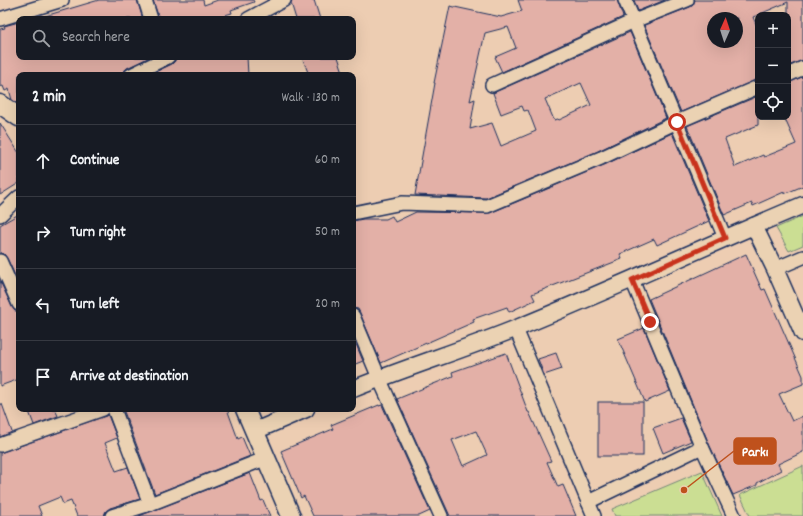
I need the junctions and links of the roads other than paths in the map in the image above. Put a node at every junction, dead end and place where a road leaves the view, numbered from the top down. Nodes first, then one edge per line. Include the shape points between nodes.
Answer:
1 (62, 0) edge
2 (145, 0) edge
3 (284, 0) edge
4 (625, 0) edge
5 (687, 0) edge
6 (150, 16) edge
7 (254, 16) edge
8 (0, 19) edge
9 (634, 21) junction
10 (161, 60) edge
11 (803, 68) edge
12 (137, 72) edge
13 (791, 73) edge
14 (492, 85) dead end
15 (755, 88) edge
16 (0, 104) edge
17 (16, 115) edge
18 (677, 122) junction
19 (16, 200) edge
20 (803, 206) edge
21 (356, 212) edge
22 (0, 215) edge
23 (754, 226) junction
24 (725, 238) junction
25 (803, 257) edge
26 (0, 261) edge
27 (775, 269) junction
28 (632, 280) junction
29 (16, 297) edge
30 (356, 323) edge
31 (516, 328) junction
32 (803, 333) edge
33 (379, 378) junction
34 (356, 388) edge
35 (84, 412) edge
36 (115, 412) edge
37 (246, 412) edge
38 (299, 412) edge
39 (64, 415) edge
40 (255, 431) junction
41 (0, 445) edge
42 (702, 447) junction
43 (267, 458) junction
44 (588, 502) junction
45 (150, 504) junction
46 (112, 516) edge
47 (291, 516) edge
48 (441, 516) edge
49 (594, 516) edge
50 (734, 516) edge

1 - 8 street
2 - 6 street
3 - 7 street
4 - 9 street
5 - 9 street
9 - 14 street
9 - 18 street
10 - 12 street
11 - 13 street
15 - 18 street
16 - 17 main road
18 - 21 street via 601,158 487,206 402,204
18 - 24 street
19 - 22 street
20 - 23 street
23 - 24 street
23 - 27 street
24 - 28 street
25 - 27 street
26 - 29 street
27 - 32 street
28 - 31 street
28 - 42 street
30 - 33 street
31 - 33 street
31 - 44 street
33 - 34 street
33 - 48 street
35 - 39 street
36 - 45 street
37 - 40 main road
38 - 40 street
39 - 41 street
40 - 43 main road
42 - 44 street
42 - 50 street
43 - 45 street
43 - 47 main road
44 - 49 street
45 - 46 street

